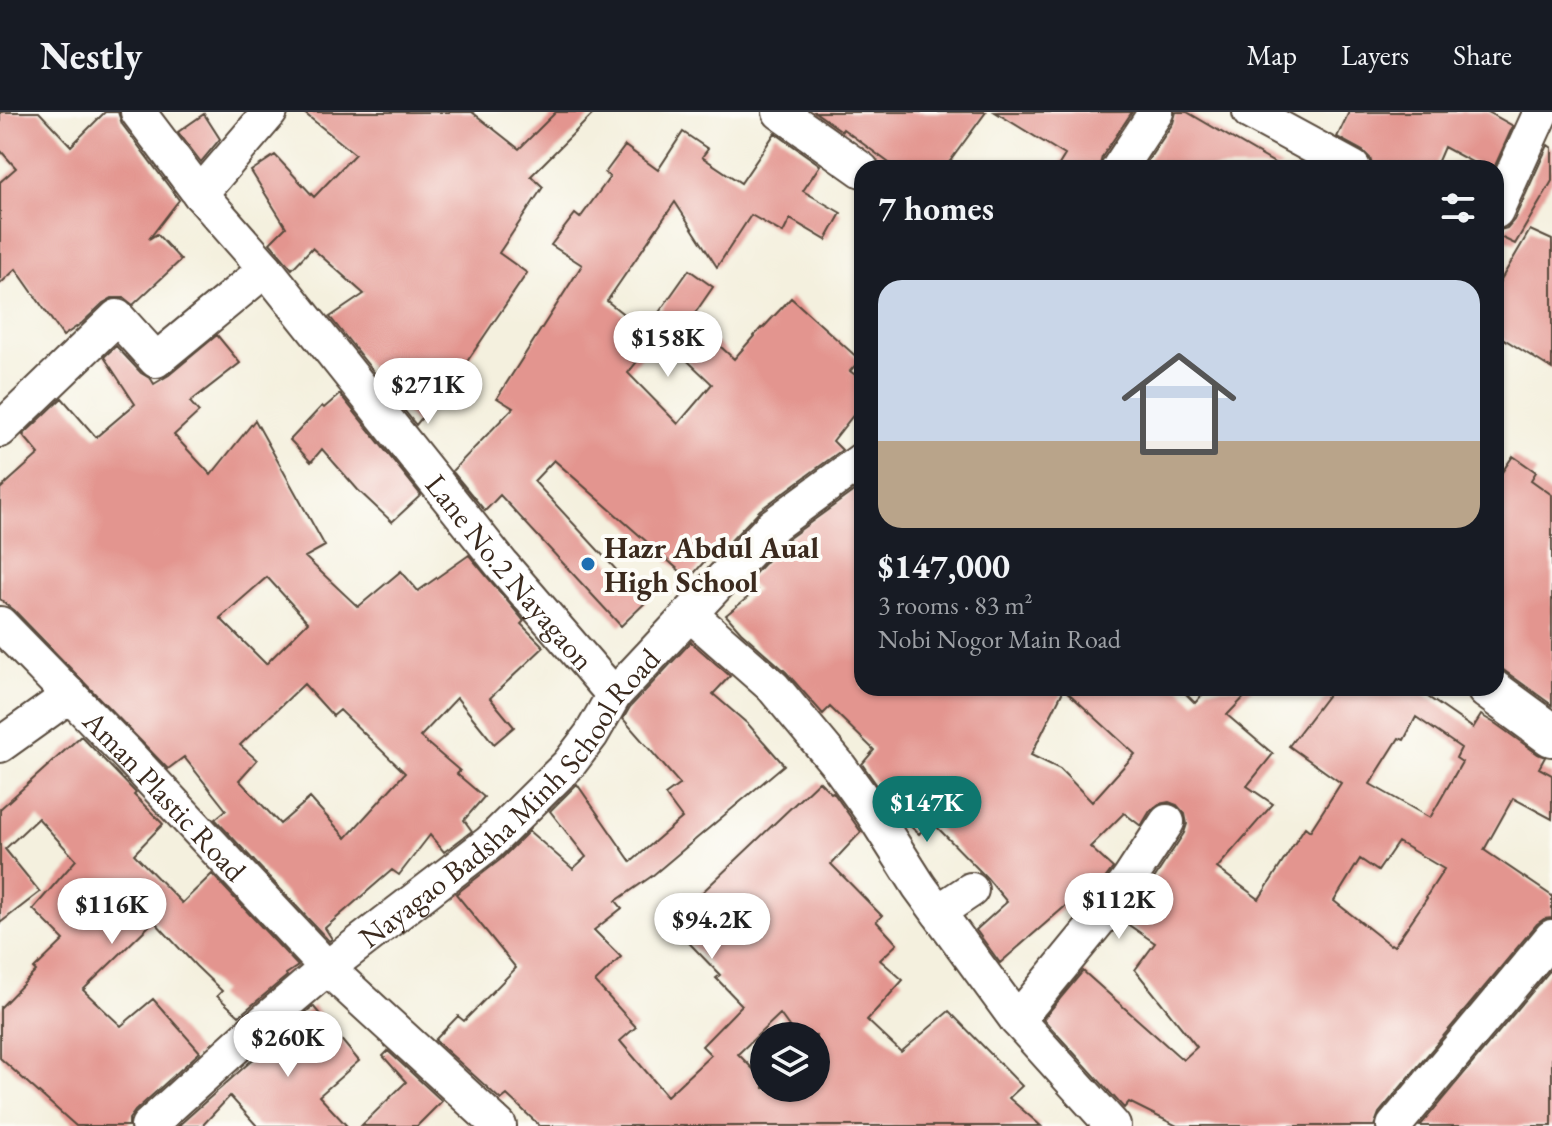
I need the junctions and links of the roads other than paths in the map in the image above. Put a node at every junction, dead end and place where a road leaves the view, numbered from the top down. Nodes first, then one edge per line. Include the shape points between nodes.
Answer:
1 (138, 112) edge
2 (270, 112) edge
3 (780, 112) edge
4 (1156, 112) edge
5 (1250, 112) edge
6 (1543, 119) edge
7 (1124, 160) edge
8 (1338, 160) edge
9 (854, 164) edge
10 (200, 194) junction
11 (1504, 195) edge
12 (266, 269) junction
13 (0, 430) edge
14 (854, 466) edge
15 (690, 614) junction
16 (0, 624) edge
17 (70, 695) junction
18 (614, 695) junction
19 (1499, 696) edge
20 (1552, 735) edge
21 (0, 745) edge
22 (1167, 822) dead end
23 (971, 890) dead end
24 (938, 912) junction
25 (1552, 937) edge
26 (327, 968) junction
27 (1017, 1020) junction
28 (148, 1126) edge
29 (499, 1126) edge
30 (1113, 1126) edge
31 (1394, 1126) edge

1 - 10 street, Lane No.2 Nayagaon
2 - 10 street
3 - 9 street
4 - 7 street
5 - 8 street
6 - 11 street
10 - 12 street, Lane No.2 Nayagaon
12 - 13 street via 156,360 117,317
12 - 18 street, Lane No.2 Nayagaon via 502,565
14 - 15 street, Nayagao Badsha Minh School Road via 772,526
15 - 18 street, Nayagao Badsha Minh School Road
15 - 24 street via 773,687 872,812
16 - 17 street, Aman Plastic Road
17 - 21 street
17 - 26 street, Aman Plastic Road
18 - 26 street, Nayagao Badsha Minh School Road via 569,764 489,843
19 - 20 street
22 - 27 street via 1129,880
23 - 24 street
24 - 27 street
25 - 31 street
26 - 28 street, Nayagao Badsha Minh School Road
26 - 29 street, Aman Plastic Road
27 - 30 street

